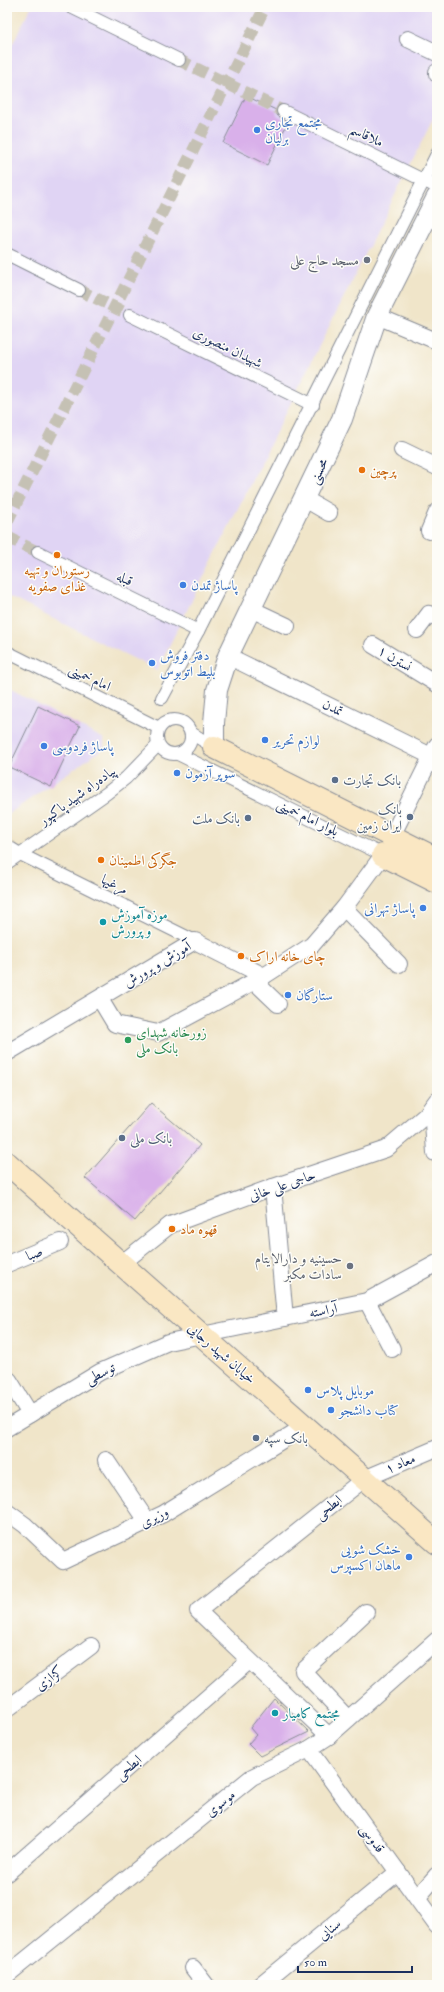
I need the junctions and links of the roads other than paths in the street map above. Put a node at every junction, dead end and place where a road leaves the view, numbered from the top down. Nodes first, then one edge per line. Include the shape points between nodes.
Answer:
1 (71, 7) edge
2 (408, 40) dead end
3 (437, 53) edge
4 (179, 60) tunnel mouth
5 (283, 111) tunnel mouth
6 (437, 154) edge
7 (424, 180) junction
8 (437, 187) edge
9 (437, 197) edge
10 (7, 254) edge
11 (79, 290) tunnel mouth
12 (130, 315) tunnel mouth
13 (377, 316) junction
14 (434, 340) dead end
15 (313, 405) junction
16 (402, 450) dead end
17 (437, 467) edge
18 (305, 499) junction
19 (437, 512) edge
20 (329, 513) dead end
21 (429, 531) dead end
22 (38, 552) tunnel mouth
23 (251, 609) junction
24 (437, 617) edge
25 (287, 626) dead end
26 (417, 630) dead end
27 (198, 631) junction
28 (373, 645) dead end
29 (7, 652) edge
30 (228, 656) junction
31 (437, 684) edge
32 (162, 698) dead end
33 (159, 728) junction
34 (191, 733) junction
35 (158, 746) junction
36 (214, 747) junction
37 (435, 753) edge
38 (178, 754) junction
39 (7, 846) edge
40 (387, 846) junction
41 (20, 854) junction
42 (437, 859) edge
43 (7, 863) edge
44 (437, 882) edge
45 (344, 908) junction
46 (195, 941) junction
47 (399, 964) dead end
48 (259, 978) junction
49 (100, 999) junction
50 (278, 1004) dead end
51 (7, 1053) edge
52 (434, 1104) edge
53 (436, 1153) dead end
54 (7, 1163) edge
55 (273, 1187) junction
56 (60, 1242) dead end
57 (437, 1263) edge
58 (7, 1264) edge
59 (121, 1264) junction
60 (367, 1301) junction
61 (285, 1318) junction
62 (200, 1334) junction
63 (392, 1349) dead end
64 (9, 1380) dead end
65 (30, 1414) junction
66 (305, 1426) junction
67 (7, 1428) edge
68 (437, 1448) edge
69 (106, 1460) dead end
70 (364, 1479) junction
71 (7, 1512) edge
72 (147, 1521) junction
73 (437, 1543) edge
74 (366, 1612) dead end
75 (437, 1640) edge
76 (91, 1646) dead end
77 (249, 1661) junction
78 (7, 1709) edge
79 (348, 1719) junction
80 (329, 1736) junction
81 (309, 1749) junction
82 (398, 1872) junction
83 (7, 1873) edge
84 (437, 1875) edge
85 (417, 1898) junction
86 (437, 1926) edge
87 (193, 1968) dead end
88 (7, 1975) edge
89 (206, 1985) edge
90 (260, 1985) edge

1 - 4 street
2 - 3 street
5 - 7 street, ملاقاسم
6 - 7 street
7 - 8 street, ملاقاسم
7 - 15 street
9 - 13 street, محسنی
10 - 11 street
12 - 15 street, شهیدان منصوری
13 - 14 street
13 - 18 street, محسنی via 342,420
15 - 27 street
16 - 17 street
18 - 20 street
18 - 23 street, محسنی
19 - 21 street
22 - 27 street, قبله
23 - 25 street
23 - 30 street, محسنی
24 - 26 street via 429,614
27 - 32 street
28 - 31 street, نسترن ۱
29 - 33 street, امام خمینی
30 - 36 street, محسنی via 217,690
30 - 37 street, تمدن
33 - 34 street via 165,722 174,719 184,722
33 - 35 street via 156,737
34 - 36 street, بلوار امام خمینی
34 - 38 street via 189,746
35 - 38 street via 165,752
35 - 41 street, پیاده‌راه شهید پاکپور via 126,778
36 - 40 main road, بلوار امام خمینی
37 - 40 street
38 - 40 street, بلوار امام خمینی
39 - 41 street, مرغیها
40 - 42 main road, بلوار امام خمینی
40 - 44 main road, بلوار امام خمینی
40 - 45 street
41 - 43 street, پیاده‌راه شهید پاکپور
41 - 46 street, مرغیها
45 - 47 street
45 - 48 street via 312,945
46 - 48 street, آموزش و پرورش
46 - 49 street, آموزش و پرورش
48 - 49 street via 158,1033 115,1024
48 - 50 street, آموزش و پرورش
49 - 51 street, آموزش و پرورش
52 - 53 street
52 - 55 street, حاجی علی خانی via 426,1115 386,1149
54 - 59 main road, خیابان شهید رجایی
55 - 59 street, حاجی علی خانی via 170,1225
55 - 61 street
56 - 58 street, صبا
57 - 60 street, آراسته
59 - 62 main road, خیابان شهید رجایی
60 - 61 street, آراسته
60 - 63 street
61 - 62 street, آراسته
62 - 65 street, توسطی via 168,1342 100,1372
62 - 66 main road, خیابان شهید رجایی
64 - 65 street
65 - 67 street, توسطی
66 - 70 main road, خیابان شهید رجایی
66 - 72 street, وزیری via 163,1514
68 - 70 street, معاد ۱
69 - 72 street
70 - 73 main road, خیابان شهید رجایی
70 - 77 street, ابطحی via 198,1611
71 - 72 street, وزیری via 25,1525 63,1561
74 - 79 street via 303,1671
75 - 79 street, موسوی
76 - 78 street, کزازی
77 - 80 street, ابطحی
77 - 83 street, ابطحی
79 - 80 street, موسوی
80 - 81 street, موسوی
81 - 82 street, قدوسی
81 - 88 street, موسوی via 252,1777
82 - 85 street, قدوسی
82 - 90 street, سنایی
84 - 85 street
85 - 86 street, قدوسی
87 - 89 street

